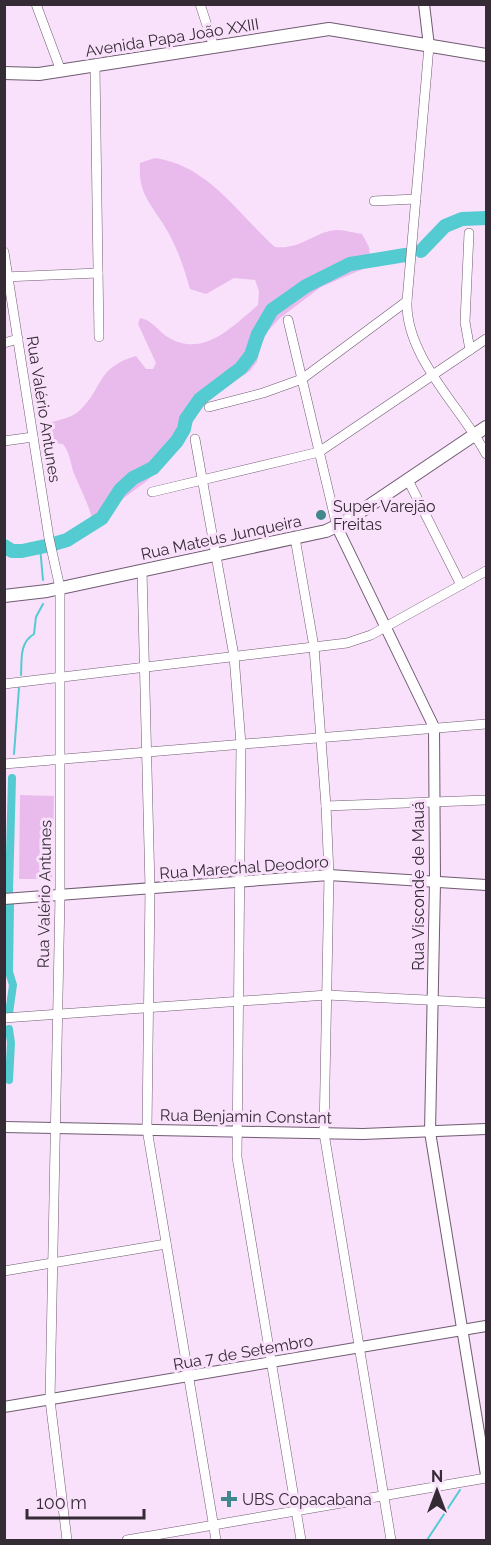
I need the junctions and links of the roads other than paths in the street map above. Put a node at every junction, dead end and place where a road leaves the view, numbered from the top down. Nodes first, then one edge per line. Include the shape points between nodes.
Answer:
1 (36, 4) edge
2 (200, 4) edge
3 (424, 4) edge
4 (429, 46) junction
5 (214, 47) junction
6 (486, 55) edge
7 (95, 66) junction
8 (61, 71) junction
9 (4, 73) edge
10 (416, 199) junction
11 (374, 201) dead end
12 (469, 233) dead end
13 (4, 252) edge
14 (98, 273) junction
15 (6, 277) edge
16 (407, 301) junction
17 (288, 320) dead end
18 (99, 337) dead end
19 (18, 339) junction
20 (486, 339) edge
21 (4, 343) edge
22 (470, 350) junction
23 (434, 374) junction
24 (302, 379) junction
25 (209, 407) dead end
26 (481, 431) edge
27 (33, 437) junction
28 (195, 439) dead end
29 (4, 441) edge
30 (319, 452) junction
31 (486, 454) edge
32 (203, 480) junction
33 (408, 480) junction
34 (152, 492) dead end
35 (337, 526) junction
36 (295, 538) junction
37 (218, 553) junction
38 (142, 570) junction
39 (486, 571) edge
40 (461, 585) junction
41 (60, 588) junction
42 (4, 596) edge
43 (385, 627) junction
44 (314, 647) junction
45 (234, 656) junction
46 (145, 667) junction
47 (60, 677) junction
48 (4, 684) edge
49 (486, 724) edge
50 (434, 727) junction
51 (322, 737) junction
52 (241, 744) junction
53 (147, 752) junction
54 (60, 759) junction
55 (4, 764) edge
56 (486, 800) edge
57 (434, 804) junction
58 (326, 806) junction
59 (329, 875) junction
60 (242, 882) junction
61 (435, 882) junction
62 (486, 885) edge
63 (150, 888) junction
64 (60, 895) junction
65 (4, 899) edge
66 (327, 995) junction
67 (432, 1000) junction
68 (239, 1002) junction
69 (486, 1003) edge
70 (149, 1008) junction
71 (57, 1014) junction
72 (4, 1018) edge
73 (4, 1127) edge
74 (55, 1128) junction
75 (147, 1129) junction
76 (486, 1129) edge
77 (236, 1131) junction
78 (430, 1132) junction
79 (324, 1133) junction
80 (166, 1244) junction
81 (52, 1264) junction
82 (4, 1271) edge
83 (486, 1326) edge
84 (462, 1330) junction
85 (360, 1347) junction
86 (271, 1362) junction
87 (189, 1376) junction
88 (50, 1400) junction
89 (4, 1407) edge
90 (486, 1476) edge
91 (385, 1496) junction
92 (296, 1511) junction
93 (214, 1525) junction
94 (67, 1540) edge
95 (127, 1540) edge
96 (216, 1540) edge
97 (301, 1540) edge
98 (391, 1540) edge

1 - 8 street
2 - 5 street
3 - 4 street
4 - 5 main road, Avenida Papa João XXIII via 329,30
4 - 6 main road, Avenida Papa João XXIII
4 - 10 street
5 - 7 main road, Avenida Papa João XXIII
7 - 8 main road, Avenida Papa João XXIII
7 - 14 street
8 - 9 main road, Avenida Papa João XXIII
10 - 11 street
10 - 16 street
12 - 22 street via 465,322
13 - 15 street, Rua Valério Antunes
14 - 15 street
14 - 18 street
15 - 19 street, Rua Valério Antunes
16 - 23 street via 410,332
16 - 24 street
17 - 24 street, Rua Visconde de Mauá
19 - 21 street
19 - 27 street, Rua Valério Antunes
20 - 22 street
22 - 23 street
23 - 26 street
23 - 30 street
24 - 25 street
24 - 30 street, Rua Visconde de Mauá
26 - 31 street
26 - 33 main road, Rua Mateus Junqueira
27 - 29 street
27 - 41 street, Rua Valério Antunes
28 - 32 street
30 - 32 street
30 - 35 street, Rua Visconde de Mauá
32 - 34 street
32 - 37 street
33 - 35 main road, Rua Mateus Junqueira
33 - 40 street
35 - 36 main road, Rua Mateus Junqueira
35 - 43 street, Rua Visconde de Mauá
36 - 37 main road, Rua Mateus Junqueira
36 - 44 street
37 - 38 main road, Rua Mateus Junqueira
37 - 45 street
38 - 41 main road, Rua Mateus Junqueira
38 - 46 street
39 - 40 street
40 - 43 street
41 - 42 main road, Rua Mateus Junqueira
41 - 47 street, Rua Valério Antunes
43 - 44 street via 359,640
43 - 50 street, Rua Visconde de Mauá
44 - 45 street
44 - 51 street
45 - 46 street
45 - 52 street
46 - 47 street
46 - 53 street
47 - 48 street
47 - 54 street, Rua Valério Antunes
49 - 50 street
50 - 51 street
50 - 57 street, Rua Visconde de Mauá
51 - 52 street
51 - 58 street
52 - 53 street
52 - 60 street
53 - 54 street
53 - 63 street
54 - 55 street
54 - 64 street, Rua Valério Antunes
56 - 57 street
57 - 58 street
57 - 61 street, Rua Visconde de Mauá
58 - 59 street
59 - 60 street, Rua Marechal Deodoro
59 - 61 street, Rua Marechal Deodoro
59 - 66 street
60 - 63 street, Rua Marechal Deodoro
60 - 68 street
61 - 62 street, Rua Marechal Deodoro
61 - 67 street, Rua Visconde de Mauá
63 - 64 street, Rua Marechal Deodoro
63 - 70 street
64 - 65 street, Rua Marechal Deodoro
64 - 71 street, Rua Valério Antunes
66 - 67 street
66 - 68 street
66 - 79 street
67 - 69 street
67 - 78 street, Rua Visconde de Mauá
68 - 70 street
68 - 77 street
70 - 71 street
70 - 75 street
71 - 72 street
71 - 74 street, Rua Valério Antunes
73 - 74 street, Rua Benjamin Constant
74 - 75 street, Rua Benjamin Constant
74 - 81 street, Rua Valério Antunes
75 - 77 street, Rua Benjamin Constant
75 - 80 street
76 - 78 street, Rua Benjamin Constant
77 - 79 street, Rua Benjamin Constant
77 - 86 street via 239,1178
78 - 79 street, Rua Benjamin Constant
78 - 84 street, Rua Visconde de Mauá
79 - 85 street
80 - 81 street
80 - 87 street
81 - 82 street
81 - 88 street, Rua Valério Antunes
83 - 84 street, Rua 7 de Setembro
84 - 85 street, Rua 7 de Setembro
84 - 90 street, Rua Visconde de Mauá
85 - 86 street, Rua 7 de Setembro
85 - 91 street
86 - 87 street, Rua 7 de Setembro
86 - 92 street
87 - 88 street, Rua 7 de Setembro
87 - 93 street
88 - 89 street, Rua 7 de Setembro
88 - 94 street, Rua Valério Antunes
90 - 91 street
91 - 92 street
91 - 98 street
92 - 93 street
92 - 97 street
93 - 95 street
93 - 96 street

